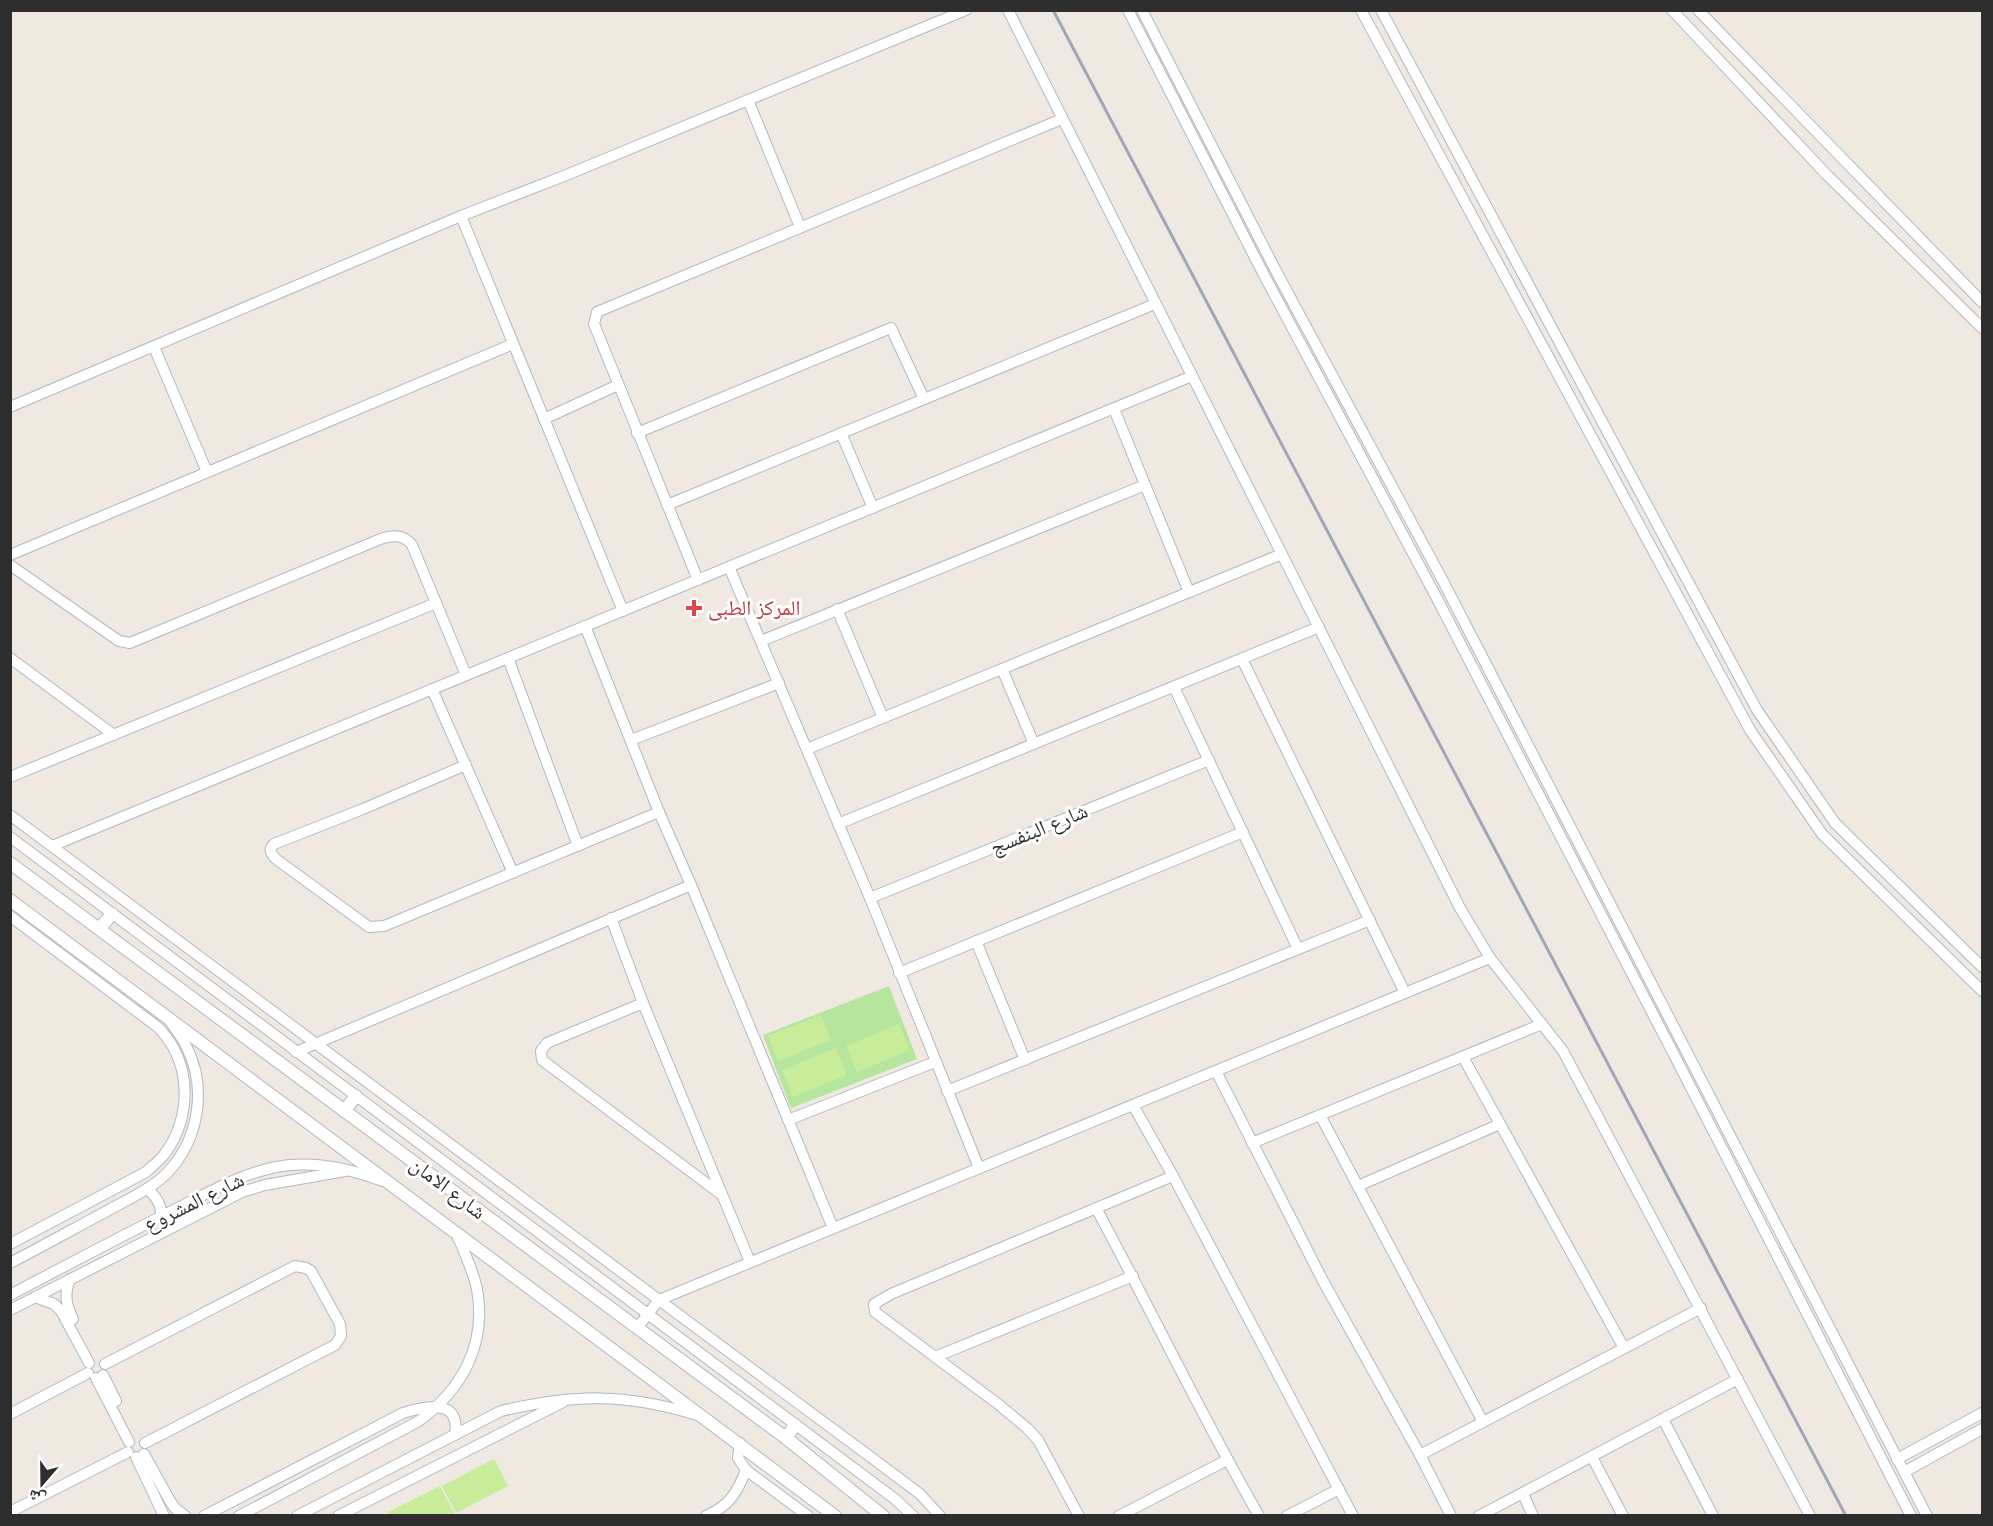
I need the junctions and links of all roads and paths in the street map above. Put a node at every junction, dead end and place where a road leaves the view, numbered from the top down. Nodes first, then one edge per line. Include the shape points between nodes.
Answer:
1 (966, 10) edge
2 (1008, 10) edge
3 (1128, 10) edge
4 (1142, 10) edge
5 (1361, 10) edge
6 (1381, 10) edge
7 (1671, 10) edge
8 (1698, 10) edge
9 (1422, 88) junction
10 (1407, 95) junction
11 (748, 100) junction
12 (1062, 119) junction
13 (460, 216) junction
14 (800, 227) junction
15 (1983, 302) edge
16 (1155, 303) junction
17 (1983, 328) edge
18 (513, 344) junction
19 (154, 347) junction
20 (1192, 376) junction
21 (618, 385) junction
22 (924, 399) junction
23 (10, 407) edge
24 (1114, 409) junction
25 (543, 418) junction
26 (637, 433) junction
27 (842, 433) junction
28 (207, 472) junction
29 (1145, 485) junction
30 (667, 505) junction
31 (873, 508) junction
32 (1282, 554) junction
33 (10, 555) edge
34 (10, 565) edge
35 (729, 567) junction
36 (698, 580) junction
37 (1189, 592) junction
38 (436, 603) junction
39 (837, 609) junction
40 (622, 611) junction
41 (585, 626) junction
42 (1318, 627) junction
43 (761, 641) junction
44 (10, 658) edge
45 (508, 658) junction
46 (1242, 659) junction
47 (1002, 669) junction
48 (466, 675) junction
49 (778, 683) junction
50 (1174, 687) junction
51 (432, 689) junction
52 (883, 718) junction
53 (114, 735) junction
54 (631, 740) junction
55 (1779, 742) junction
56 (1034, 744) junction
57 (807, 749) junction
58 (1764, 752) junction
59 (1209, 760) junction
60 (466, 765) junction
61 (10, 777) edge
62 (659, 813) junction
63 (10, 815) edge
64 (838, 824) junction
65 (1243, 832) junction
66 (10, 837) edge
67 (52, 846) junction
68 (578, 846) junction
69 (10, 862) edge
70 (513, 873) junction
71 (691, 885) junction
72 (870, 898) junction
73 (10, 900) edge
74 (112, 914) junction
75 (10, 916) edge
76 (611, 918) junction
77 (1370, 920) junction
78 (99, 929) junction
79 (976, 941) junction
80 (1298, 949) junction
81 (1490, 958) junction
82 (1983, 967) edge
83 (899, 973) junction
84 (1983, 990) edge
85 (1405, 993) junction
86 (643, 1003) junction
87 (166, 1016) junction
88 (1542, 1024) junction
89 (315, 1042) junction
90 (296, 1052) junction
91 (1463, 1057) junction
92 (1024, 1060) junction
93 (935, 1062) junction
94 (1215, 1071) junction
95 (947, 1091) junction
96 (356, 1096) junction
97 (1133, 1105) junction
98 (344, 1111) junction
99 (1320, 1115) junction
100 (788, 1120) junction
101 (1500, 1124) junction
102 (1252, 1143) junction
103 (979, 1168) junction
104 (351, 1170) junction
105 (1173, 1176) junction
106 (390, 1183) junction
107 (1358, 1186) junction
108 (147, 1189) junction
109 (722, 1195) junction
110 (1096, 1208) junction
111 (161, 1217) junction
112 (833, 1228) junction
113 (455, 1232) junction
114 (10, 1244) edge
115 (105, 1245) junction
116 (111, 1257) junction
117 (750, 1262) junction
118 (10, 1263) edge
119 (1133, 1276) junction
120 (70, 1279) junction
121 (10, 1295) edge
122 (36, 1297) junction
123 (658, 1300) junction
124 (1701, 1308) junction
125 (10, 1310) edge
126 (647, 1315) junction
127 (637, 1328) junction
128 (1624, 1348) junction
129 (935, 1357) junction
130 (96, 1369) junction
131 (1738, 1379) junction
132 (569, 1399) junction
133 (439, 1407) junction
134 (1983, 1413) edge
135 (10, 1414) edge
136 (703, 1416) junction
137 (1664, 1419) junction
138 (1483, 1422) junction
139 (795, 1425) junction
140 (1983, 1430) edge
141 (455, 1435) junction
142 (786, 1438) junction
143 (740, 1443) junction
144 (136, 1448) junction
145 (1420, 1455) junction
146 (1593, 1457) junction
147 (1897, 1459) junction
148 (1227, 1460) junction
149 (746, 1470) junction
150 (1906, 1476) junction
151 (1896, 1487) junction
152 (1339, 1490) junction
153 (1522, 1494) junction
154 (10, 1512) edge
155 (723, 1512) edge
156 (164, 1515) edge
157 (185, 1515) edge
158 (204, 1515) edge
159 (239, 1515) edge
160 (297, 1515) edge
161 (338, 1515) edge
162 (706, 1515) edge
163 (808, 1515) edge
164 (835, 1515) edge
165 (883, 1515) edge
166 (913, 1515) edge
167 (940, 1515) edge
168 (1080, 1515) edge
169 (1119, 1515) edge
170 (1259, 1515) edge
171 (1287, 1515) edge
172 (1353, 1515) edge
173 (1451, 1515) edge
174 (1479, 1515) edge
175 (1533, 1515) edge
176 (1623, 1515) edge
177 (1713, 1515) edge
178 (1810, 1515) edge
179 (1911, 1515) edge
180 (1927, 1515) edge

1 - 11 street
2 - 12 street
3 - 151 street
4 - 147 street
5 - 10 street
6 - 9 street
7 - 17 street via 1826,174
8 - 15 street
9 - 10 street
9 - 55 street via 1749,695
10 - 58 street
11 - 13 street
11 - 14 street
12 - 14 street
12 - 16 street
13 - 18 street
13 - 19 street
14 - 21 street via 597,312 594,324
16 - 20 street
16 - 22 street
18 - 25 street
18 - 28 street
19 - 23 street
19 - 28 street
20 - 24 street
20 - 32 street
21 - 25 street
21 - 26 street
22 - 26 street via 891,328
22 - 27 street
24 - 29 street
24 - 31 street
25 - 40 street
26 - 30 street
27 - 30 street
27 - 31 street
28 - 33 street
29 - 37 street
29 - 39 street
30 - 36 street
31 - 35 street
32 - 37 street
32 - 42 street
34 - 38 street via 111,635 130,643 391,536 404,537 412,545
35 - 36 street
35 - 43 street
36 - 40 street
37 - 47 street
38 - 48 street
38 - 53 street
39 - 43 street
39 - 52 street
40 - 41 street
41 - 45 street
41 - 54 street
42 - 46 street
42 - 81 street via 1460,908
43 - 49 street
44 - 53 street
45 - 48 street
45 - 68 street
46 - 50 street
46 - 77 street
47 - 52 street
47 - 56 street
48 - 51 street
49 - 54 street
49 - 57 street
50 - 56 street
50 - 59 street
51 - 60 street
51 - 67 street
52 - 57 street
53 - 61 street
54 - 62 street
55 - 58 street
55 - 82 street via 1835,823
56 - 64 street
57 - 64 street
58 - 84 street via 1832,846
59 - 65 street
59 - 72 street, شارع البنفسج
60 - 70 street
60 - 70 street via 274,844 271,853 369,927 384,926
62 - 68 street
62 - 71 street
63 - 67 street
64 - 72 street
65 - 79 street
65 - 80 street
66 - 74 street
67 - 89 street
68 - 70 street
69 - 78 street, شارع الامان
71 - 76 street
71 - 100 street
72 - 83 street
73 - 87 street, شارع الامان
74 - 78 street
74 - 90 street
75 - 114 street via 159,1028 182,1068 185,1091 183,1115 175,1137 146,1172
76 - 86 street
76 - 89 street
77 - 80 street
77 - 85 street
78 - 98 street, شارع الامان
79 - 83 street
79 - 92 street
80 - 92 street
81 - 85 street
81 - 88 street
83 - 93 street
85 - 94 street
86 - 109 street
86 - 109 street via 547,1043 541,1051 542,1060
87 - 106 street, شارع الامان
87 - 108 street, شارع المشروع via 191,1057 197,1081 197,1108 183,1151 168,1172
88 - 91 street
88 - 124 street via 1563,1051
89 - 90 street
89 - 123 street
90 - 96 street
91 - 99 street
91 - 101 street
92 - 95 street
93 - 95 street
93 - 100 street
94 - 97 street
94 - 102 street
95 - 103 street
96 - 98 street
96 - 126 street
97 - 103 street
97 - 105 street
98 - 127 street, شارع الامان
99 - 102 street
99 - 107 street
100 - 112 street
101 - 107 street
101 - 128 street
102 - 145 street
103 - 112 street
104 - 106 street, شارع المشروع
104 - 111 street, شارع المشروع via 310,1164 268,1169 228,1183
104 - 116 street via 242,1192
105 - 110 street
105 - 152 street
106 - 113 street, شارع الامان
107 - 138 street
108 - 111 street via 159,1202
108 - 118 street, شارع المشروع
109 - 117 street
110 - 119 street
110 - 129 street via 875,1301 875,1312
111 - 115 street, شارع المشروع
112 - 117 street
113 - 133 street via 477,1289 479,1315 468,1364
113 - 136 street, شارع الامان
115 - 116 street
115 - 121 street, شارع المشروع
116 - 120 street
117 - 123 street
119 - 129 street
119 - 148 street
120 - 122 street
120 - 130 street via 66,1288 67,1308
122 - 125 street
122 - 130 street via 61,1311
123 - 126 street
123 - 167 street via 920,1494
124 - 128 street
124 - 131 street
126 - 127 street
126 - 139 street
127 - 142 street, شارع الامان
128 - 138 street
129 - 168 street via 1038,1440
130 - 135 street
130 - 144 street
130 - 144 street via 295,1266 310,1271 340,1324 341,1336 334,1345
131 - 137 street
131 - 178 street
132 - 136 street via 638,1400
132 - 141 street via 501,1412
132 - 161 street
133 - 141 street via 454,1417
133 - 158 street via 404,1413
133 - 159 street
134 - 147 street
136 - 143 street, شارع الامان
137 - 146 street
137 - 177 street
138 - 145 street
139 - 142 street
139 - 166 street
140 - 150 street
141 - 160 street
142 - 165 street, شارع الامان
143 - 149 street via 738,1458
143 - 164 street, شارع الامان
144 - 154 street
144 - 156 street
144 - 157 street via 175,1508
145 - 173 street
146 - 153 street
146 - 176 street
147 - 150 street
148 - 169 street
148 - 170 street
149 - 155 street
149 - 163 street
150 - 151 street
150 - 180 street
151 - 179 street
152 - 171 street
152 - 172 street
153 - 174 street
153 - 175 street
155 - 162 street

